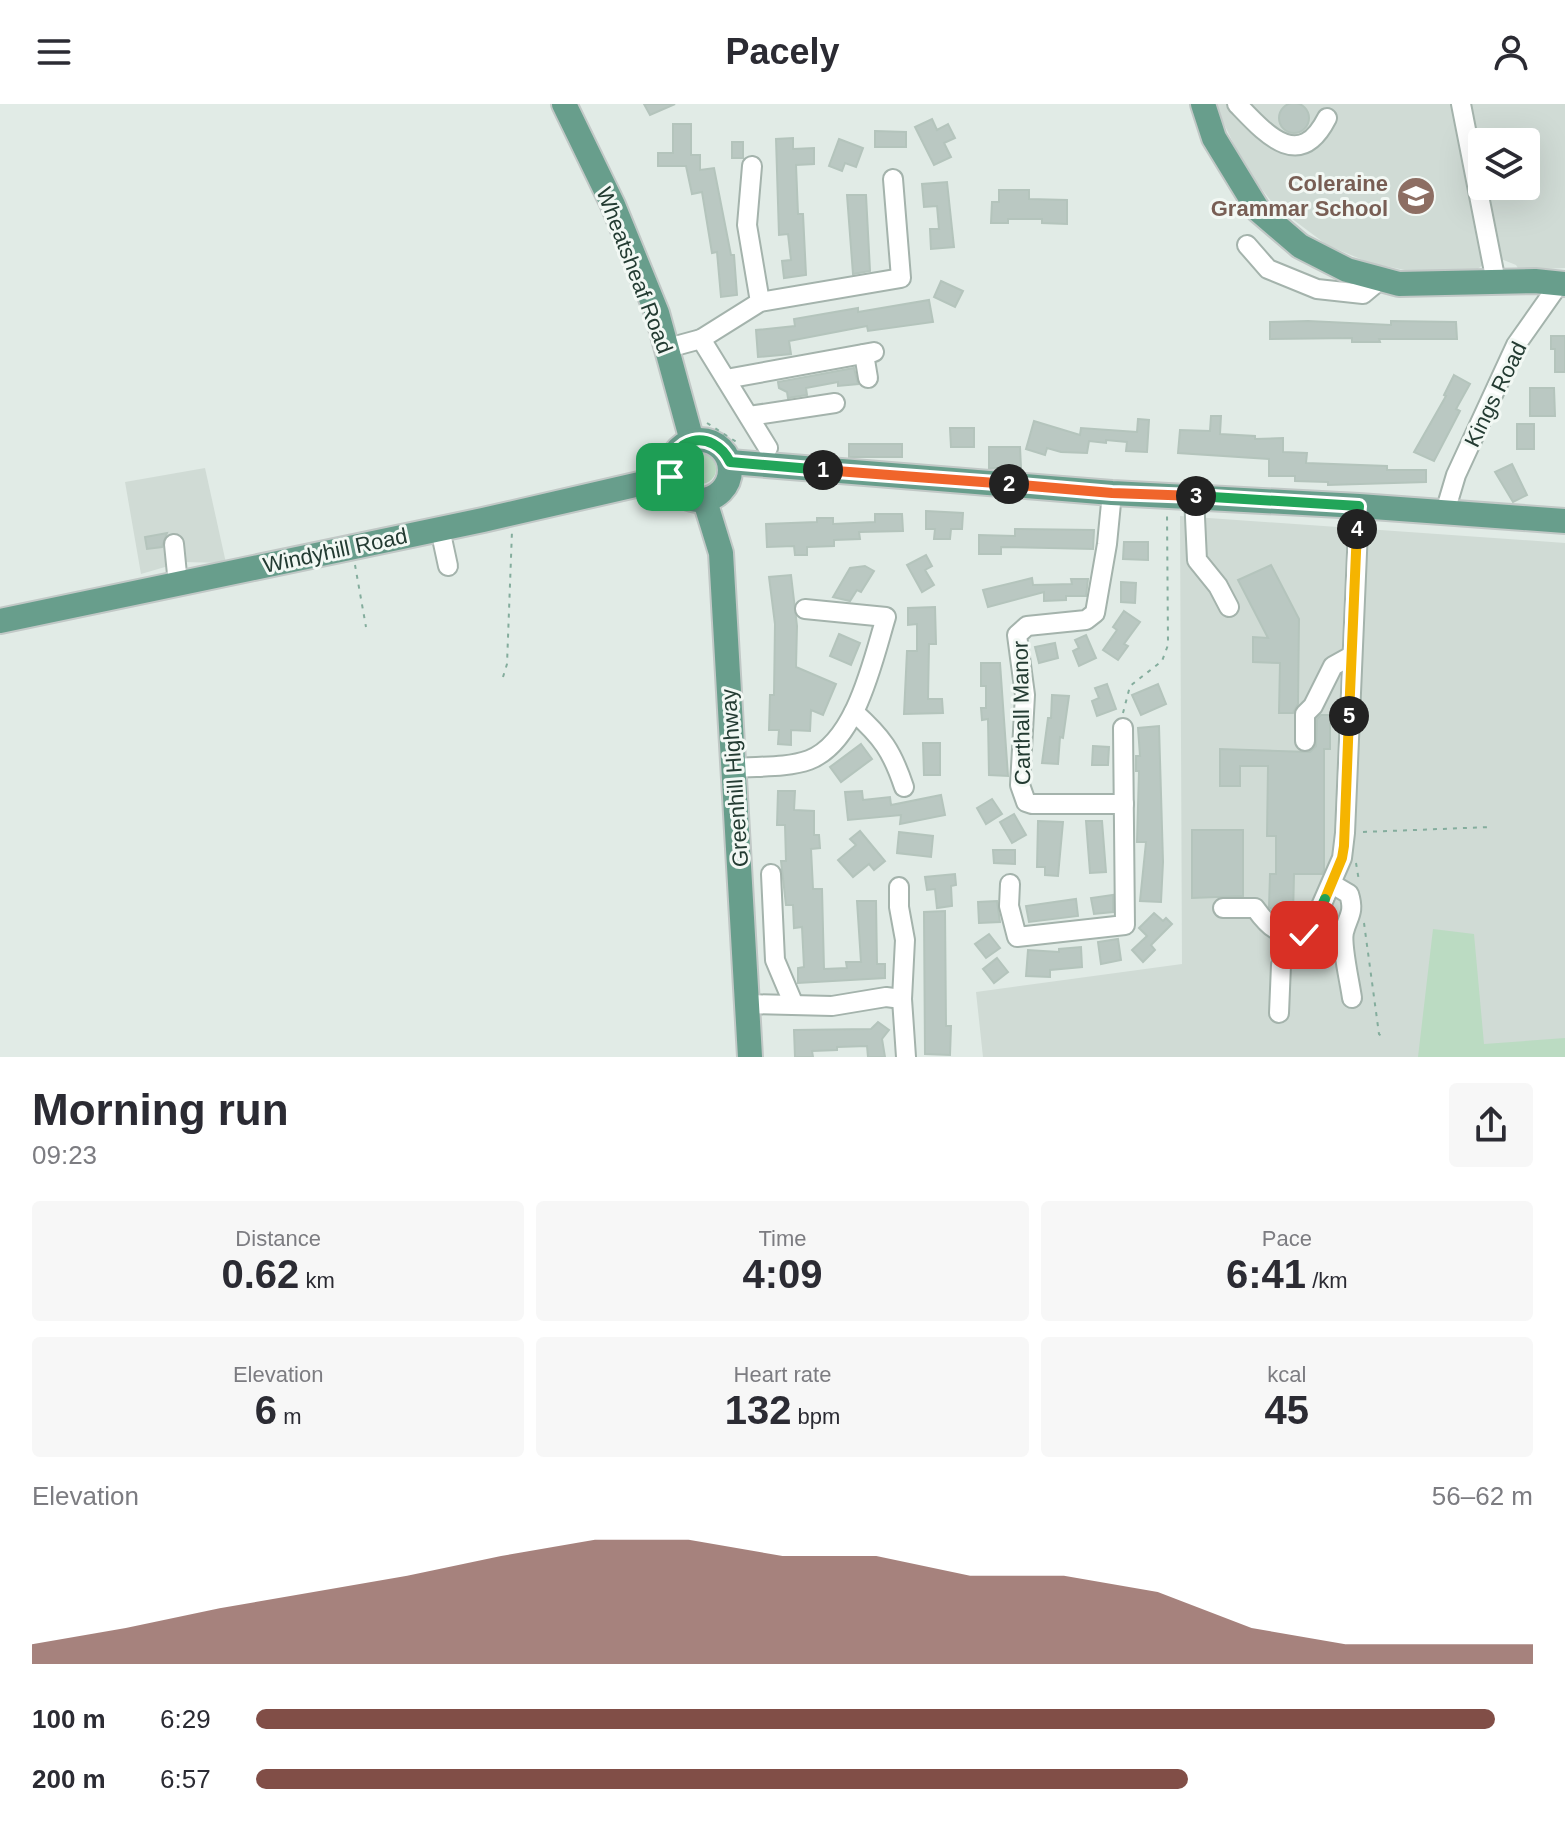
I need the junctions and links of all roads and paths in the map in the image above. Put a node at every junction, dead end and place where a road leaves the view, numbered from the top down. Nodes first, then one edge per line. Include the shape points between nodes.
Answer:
1 (564, 104) edge
2 (1203, 104) edge
3 (1237, 104) edge
4 (1461, 104) edge
5 (1327, 118) dead end
6 (752, 166) dead end
7 (893, 179) dead end
8 (1247, 245) dead end
9 (1319, 255) junction
10 (1381, 279) junction
11 (1496, 282) junction
12 (1562, 284) edge
13 (1307, 285) junction
14 (760, 302) junction
15 (701, 339) junction
16 (668, 348) junction
17 (868, 378) dead end
18 (726, 379) junction
19 (835, 403) dead end
20 (749, 416) junction
21 (700, 417) dead end
22 (692, 441) junction
23 (768, 448) dead end
24 (738, 456) junction
25 (670, 477) junction
26 (1112, 493) junction
27 (1167, 495) junction
28 (1194, 496) junction
29 (705, 501) junction
30 (1359, 506) junction
31 (1445, 512) junction
32 (510, 514) junction
33 (1565, 521) edge
34 (440, 529) junction
35 (174, 544) dead end
36 (352, 547) junction
37 (448, 566) dead end
38 (178, 584) junction
39 (1229, 607) dead end
40 (805, 609) dead end
41 (0, 621) edge
42 (366, 627) dead end
43 (1351, 656) junction
44 (503, 677) dead end
45 (854, 712) junction
46 (1123, 728) joint
47 (1305, 741) dead end
48 (735, 768) junction
49 (897, 780) dead end
50 (1124, 804) junction
51 (1491, 827) dead end
52 (1359, 832) dead end
53 (1344, 846) junction
54 (771, 874) dead end
55 (1359, 883) dead end
56 (1010, 884) dead end
57 (1332, 884) junction
58 (899, 887) dead end
59 (1223, 908) dead end
60 (1363, 913) dead end
61 (1304, 935) junction
62 (902, 991) junction
63 (1352, 998) dead end
64 (747, 1004) junction
65 (794, 1005) junction
66 (1279, 1013) dead end
67 (1383, 1038) dead end
68 (750, 1057) edge
69 (906, 1057) edge

1 - 16 main road, Wheatsheaf Road via 613,205
2 - 9 main road via 1214,138 1258,210 1300,246
3 - 5 street via 1270,138 1296,145 1309,143
4 - 11 street
6 - 14 street via 747,225
7 - 14 street via 901,278
8 - 13 street via 1268,269
9 - 10 main road
9 - 13 street
10 - 11 main road via 1399,284
10 - 13 street via 1363,294
11 - 12 main road
12 - 31 street, Kings Road via 1516,345 1456,475
14 - 15 street
15 - 16 street
15 - 18 street
16 - 22 main road, Wheatsheaf Road
17 - 18 street via 869,353
18 - 20 street
19 - 20 street
20 - 23 street
21 - 24 path
22 - 24 main road via 711,442
22 - 25 main road via 677,451
24 - 26 main road
24 - 29 main road via 728,483
25 - 29 main road via 679,493
25 - 32 main road, Windyhill Road
26 - 27 main road
26 - 50 street, Carthall Manor via 1095,613 1086,620 1037,623 1017,635 1025,695 1020,785 1026,802 1032,804
27 - 28 main road
27 - 46 path via 1168,645 1162,661 1130,686
28 - 30 main road
28 - 39 street via 1197,560
29 - 48 main road, Greenhill Highway via 721,553
30 - 31 main road
30 - 43 street
31 - 33 main road
32 - 34 main road, Windyhill Road
32 - 44 path
34 - 36 main road, Windyhill Road
34 - 37 street
35 - 38 street
36 - 38 main road, Windyhill Road
36 - 42 path
38 - 41 main road, Windyhill Road
40 - 45 street via 886,617
43 - 47 street via 1333,666 1305,714
43 - 53 street
45 - 48 street via 840,735 810,760
45 - 49 street via 883,740
46 - 50 street
48 - 64 main road, Greenhill Highway
50 - 56 street via 1125,925 1017,937
51 - 52 path
53 - 55 path via 1354,849
53 - 57 street
54 - 65 street via 775,960
57 - 61 street
57 - 63 street via 1351,901 1352,917 1344,933
58 - 62 street via 905,940
59 - 61 street via 1255,908 1269,927
60 - 67 path
61 - 66 street via 1281,965
62 - 65 street via 832,1006
62 - 69 street
64 - 65 street
64 - 68 main road, Greenhill Highway

